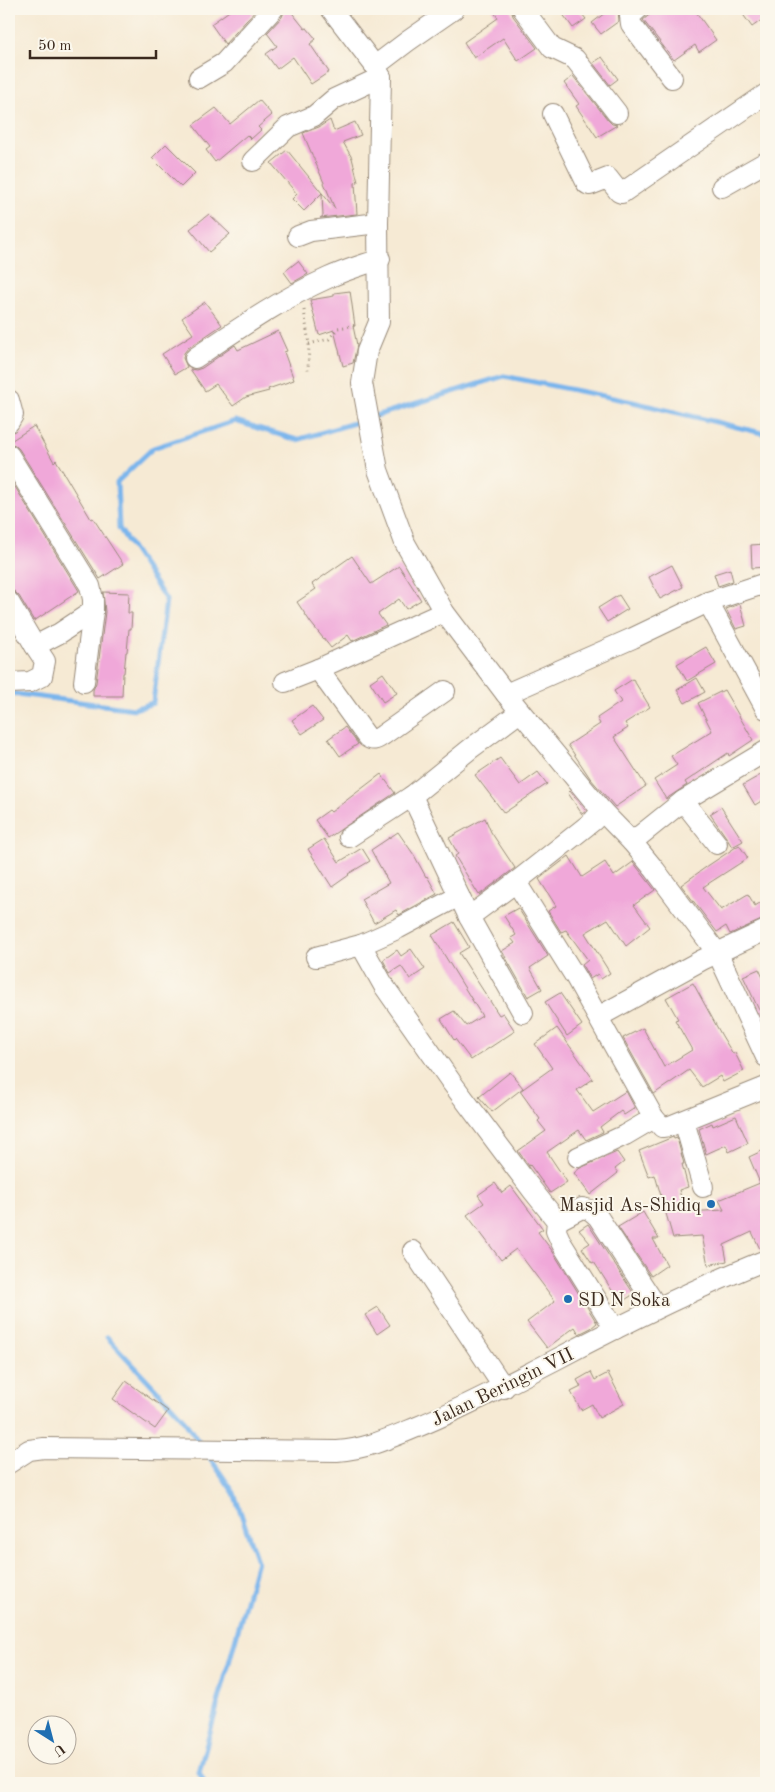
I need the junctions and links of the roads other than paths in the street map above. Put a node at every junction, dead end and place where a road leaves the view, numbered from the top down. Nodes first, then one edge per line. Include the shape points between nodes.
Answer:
1 (273, 9) edge
2 (331, 9) edge
3 (454, 9) edge
4 (523, 9) edge
5 (638, 9) edge
6 (378, 72) junction
7 (199, 78) dead end
8 (672, 78) dead end
9 (766, 94) edge
10 (617, 113) dead end
11 (553, 114) dead end
12 (253, 161) dead end
13 (766, 162) edge
14 (722, 187) dead end
15 (378, 223) junction
16 (298, 236) dead end
17 (380, 259) junction
18 (195, 358) dead end
19 (9, 400) edge
20 (9, 422) edge
21 (9, 455) edge
22 (766, 583) edge
23 (9, 602) edge
24 (708, 602) junction
25 (93, 611) junction
26 (444, 612) junction
27 (35, 646) junction
28 (318, 669) junction
29 (84, 682) dead end
30 (285, 682) dead end
31 (9, 683) edge
32 (445, 691) dead end
33 (506, 694) junction
34 (766, 709) edge
35 (520, 712) junction
36 (766, 751) edge
37 (412, 796) junction
38 (683, 800) junction
39 (598, 816) junction
40 (349, 837) dead end
41 (632, 842) junction
42 (717, 844) dead end
43 (516, 882) junction
44 (459, 896) junction
45 (469, 917) junction
46 (766, 930) edge
47 (361, 944) junction
48 (711, 956) junction
49 (316, 957) dead end
50 (523, 1013) dead end
51 (598, 1017) junction
52 (766, 1057) edge
53 (762, 1089) edge
54 (654, 1118) junction
55 (684, 1121) junction
56 (578, 1157) dead end
57 (703, 1187) dead end
58 (557, 1221) junction
59 (413, 1251) dead end
60 (766, 1260) edge
61 (657, 1307) junction
62 (615, 1329) junction
63 (504, 1388) junction
64 (9, 1463) edge

1 - 7 street via 224,63
2 - 6 street
3 - 6 street via 408,41
4 - 10 street via 552,48 574,59
5 - 8 street via 630,16 631,24
6 - 12 street via 334,99 314,116 288,127
6 - 15 street
9 - 11 street via 622,193 608,178 587,184
13 - 14 street
15 - 16 street via 311,231
15 - 17 street
17 - 18 street via 329,277 256,318
17 - 26 street via 379,322 367,351 362,382 370,427 378,470 405,543
19 - 20 street via 13,415
21 - 25 street via 90,586
22 - 24 street
23 - 27 street
24 - 33 street
24 - 34 street
25 - 27 street
25 - 29 street
26 - 28 street
26 - 33 street
27 - 31 street via 44,661 42,676 30,682
28 - 30 street
28 - 32 street via 371,740
33 - 35 street
35 - 37 street
35 - 39 street
36 - 38 street
37 - 40 street
37 - 44 street
38 - 41 street
38 - 42 street
39 - 41 street
39 - 43 street
41 - 48 street
43 - 45 street
43 - 51 street
44 - 45 street
44 - 47 street
45 - 50 street
46 - 48 street
47 - 49 street
47 - 58 street via 384,986 452,1083
48 - 51 street
48 - 52 street
51 - 54 street
53 - 55 street
54 - 55 street via 662,1127
54 - 56 street
55 - 57 street
58 - 61 street via 582,1208 593,1212
58 - 62 street via 556,1231 562,1244
59 - 63 street
60 - 61 street, Jalan Beringin VII
61 - 62 street, Jalan Beringin VII
62 - 63 street, Jalan Beringin VII
63 - 64 street, Jalan Beringin VII via 364,1448 337,1451 35,1449

